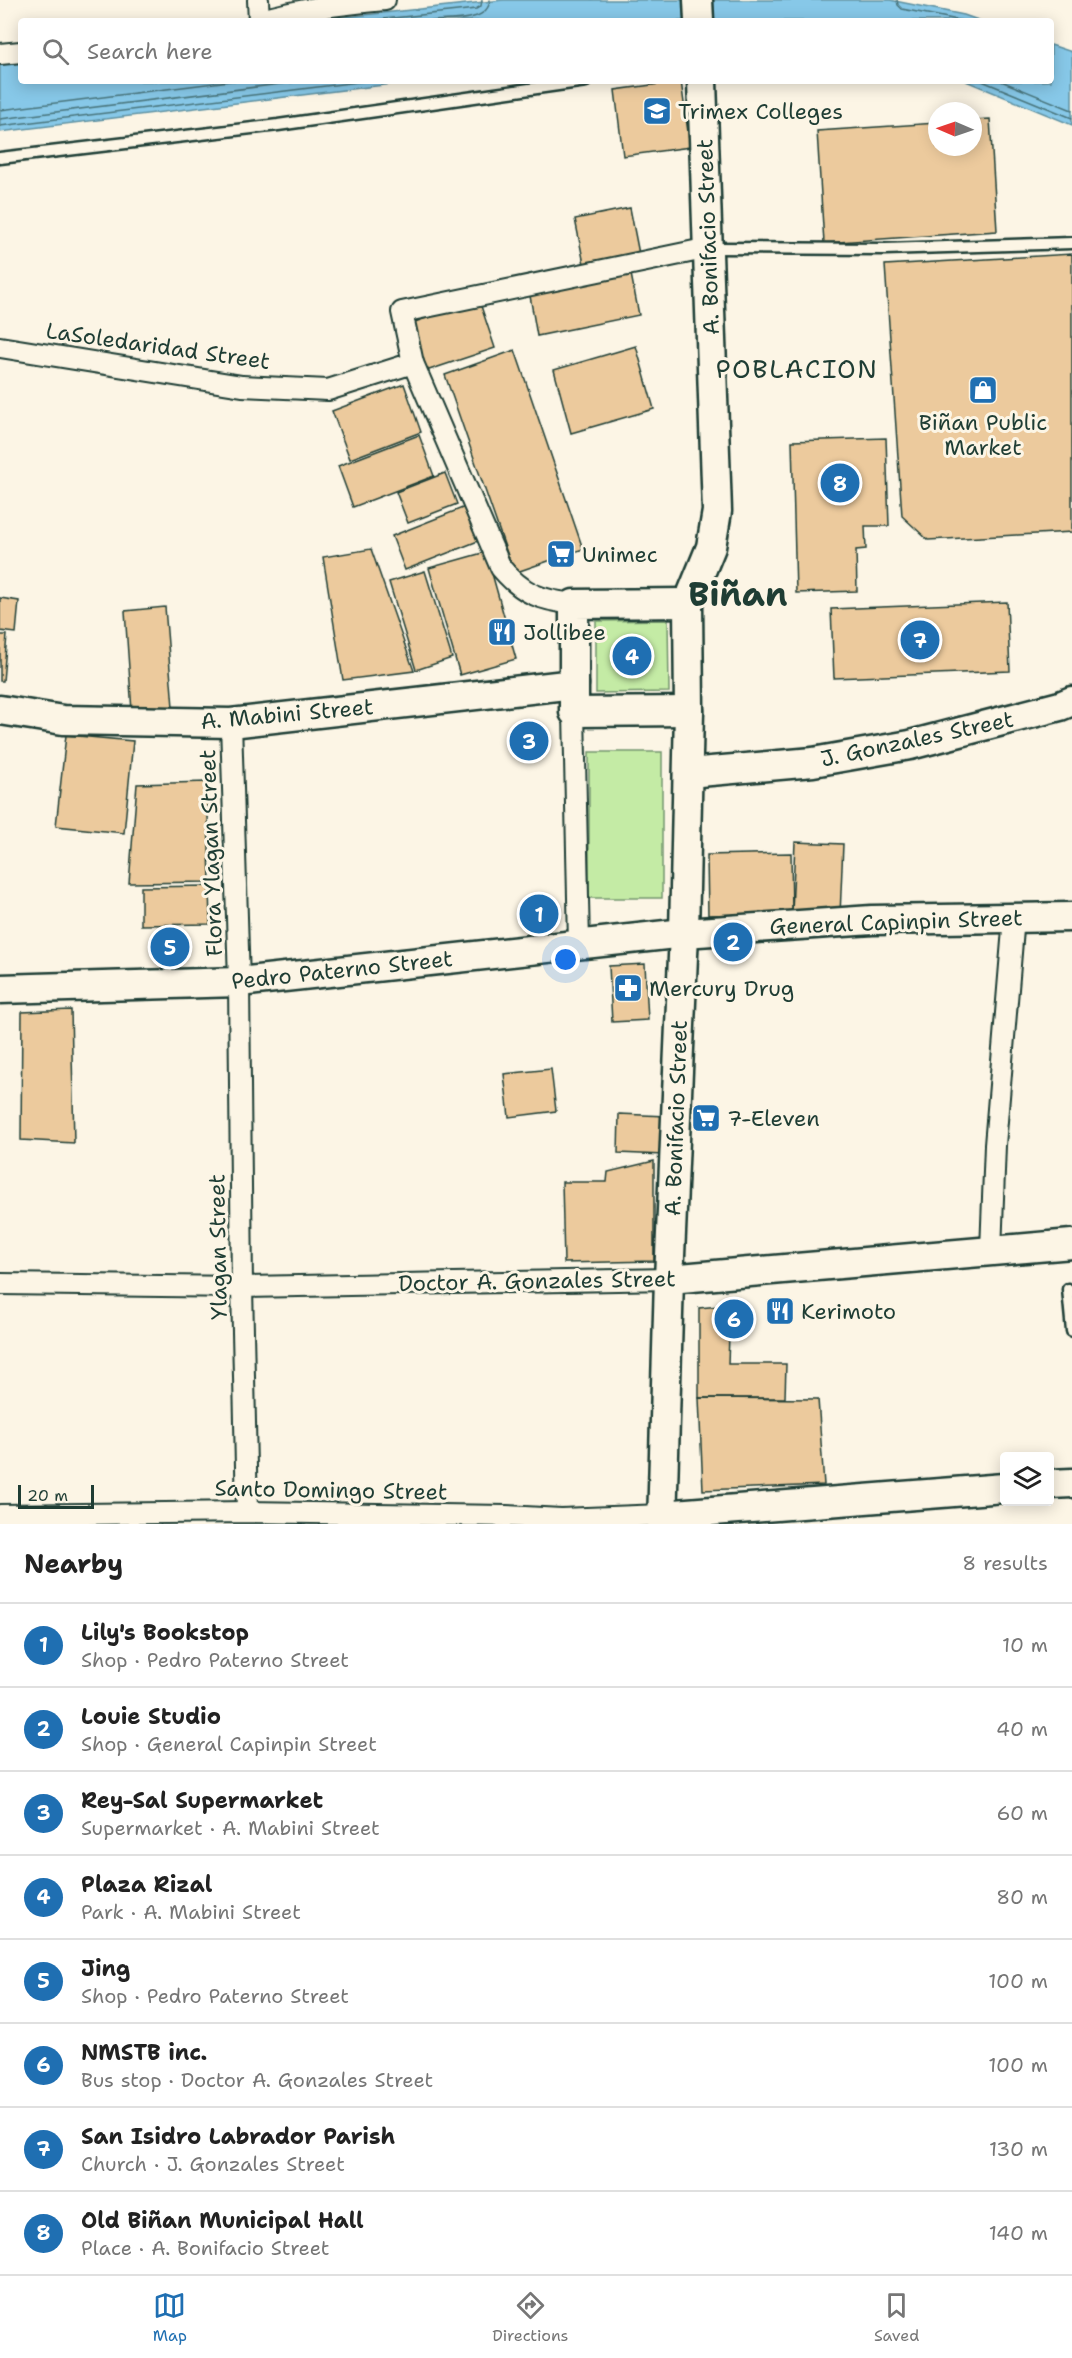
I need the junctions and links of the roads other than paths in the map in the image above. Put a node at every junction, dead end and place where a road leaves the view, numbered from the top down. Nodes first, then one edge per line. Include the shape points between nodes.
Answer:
1 (258, 0) edge
2 (385, 0) edge
3 (698, 0) edge
4 (259, 18) edge
5 (269, 18) edge
6 (699, 18) edge
7 (18, 52) edge
8 (0, 54) edge
9 (565, 84) edge
10 (702, 84) edge
11 (0, 158) edge
12 (1072, 243) edge
13 (709, 248) junction
14 (0, 347) edge
15 (413, 363) junction
16 (688, 603) junction
17 (574, 604) junction
18 (574, 684) junction
19 (1072, 701) edge
20 (0, 710) edge
21 (689, 711) junction
22 (574, 712) junction
23 (231, 723) junction
24 (688, 773) junction
25 (1014, 917) junction
26 (1072, 917) edge
27 (684, 933) junction
28 (579, 945) junction
29 (239, 982) junction
30 (0, 989) edge
31 (1072, 1244) edge
32 (991, 1251) junction
33 (669, 1279) junction
34 (0, 1284) edge
35 (242, 1287) junction
36 (1068, 1289) dead end
37 (1072, 1331) edge
38 (1072, 1483) edge
39 (1054, 1484) edge
40 (1000, 1488) edge
41 (247, 1512) junction
42 (0, 1515) edge
43 (506, 1520) edge
44 (662, 1520) edge

1 - 4 street
2 - 5 street
3 - 6 street
7 - 8 street
9 - 11 lane via 278,125
10 - 13 street, A. Bonifacio Street
12 - 13 lane via 885,249
13 - 15 street via 402,312
13 - 16 street, A. Bonifacio Street via 717,511 711,547
14 - 15 street, LaSoledaridad Street via 242,386 328,390
15 - 17 street via 501,568 514,584 531,595
16 - 17 street
16 - 21 street, A. Bonifacio Street
17 - 18 street
18 - 22 street
18 - 23 street, A. Mabini Street
19 - 24 street, J. Gonzales Street via 910,746 813,762
20 - 23 street, A. Mabini Street via 63,720
21 - 22 street
21 - 24 street, A. Bonifacio Street
22 - 28 street
23 - 29 street, Flora Ylagan Street
24 - 27 street, A. Bonifacio Street
25 - 26 street, General Capinpin Street
25 - 27 street, General Capinpin Street via 872,920
25 - 32 street via 995,1145
27 - 28 street, Pedro Paterno Street
27 - 33 street, A. Bonifacio Street
28 - 29 street, Pedro Paterno Street
29 - 30 street, Pedro Paterno Street
29 - 35 street, Ylagan Street
31 - 32 street, Doctor A. Gonzales Street
32 - 33 street, Doctor A. Gonzales Street
33 - 35 street, Doctor A. Gonzales Street
33 - 44 street, A. Bonifacio Street
34 - 35 street, Doctor A. Gonzales Street
35 - 41 street, Ylagan Street
36 - 37 lane
38 - 39 street
40 - 44 street
41 - 42 street, Santo Domingo Street
41 - 43 street, Santo Domingo Street
43 - 44 street, Santo Domingo Street

